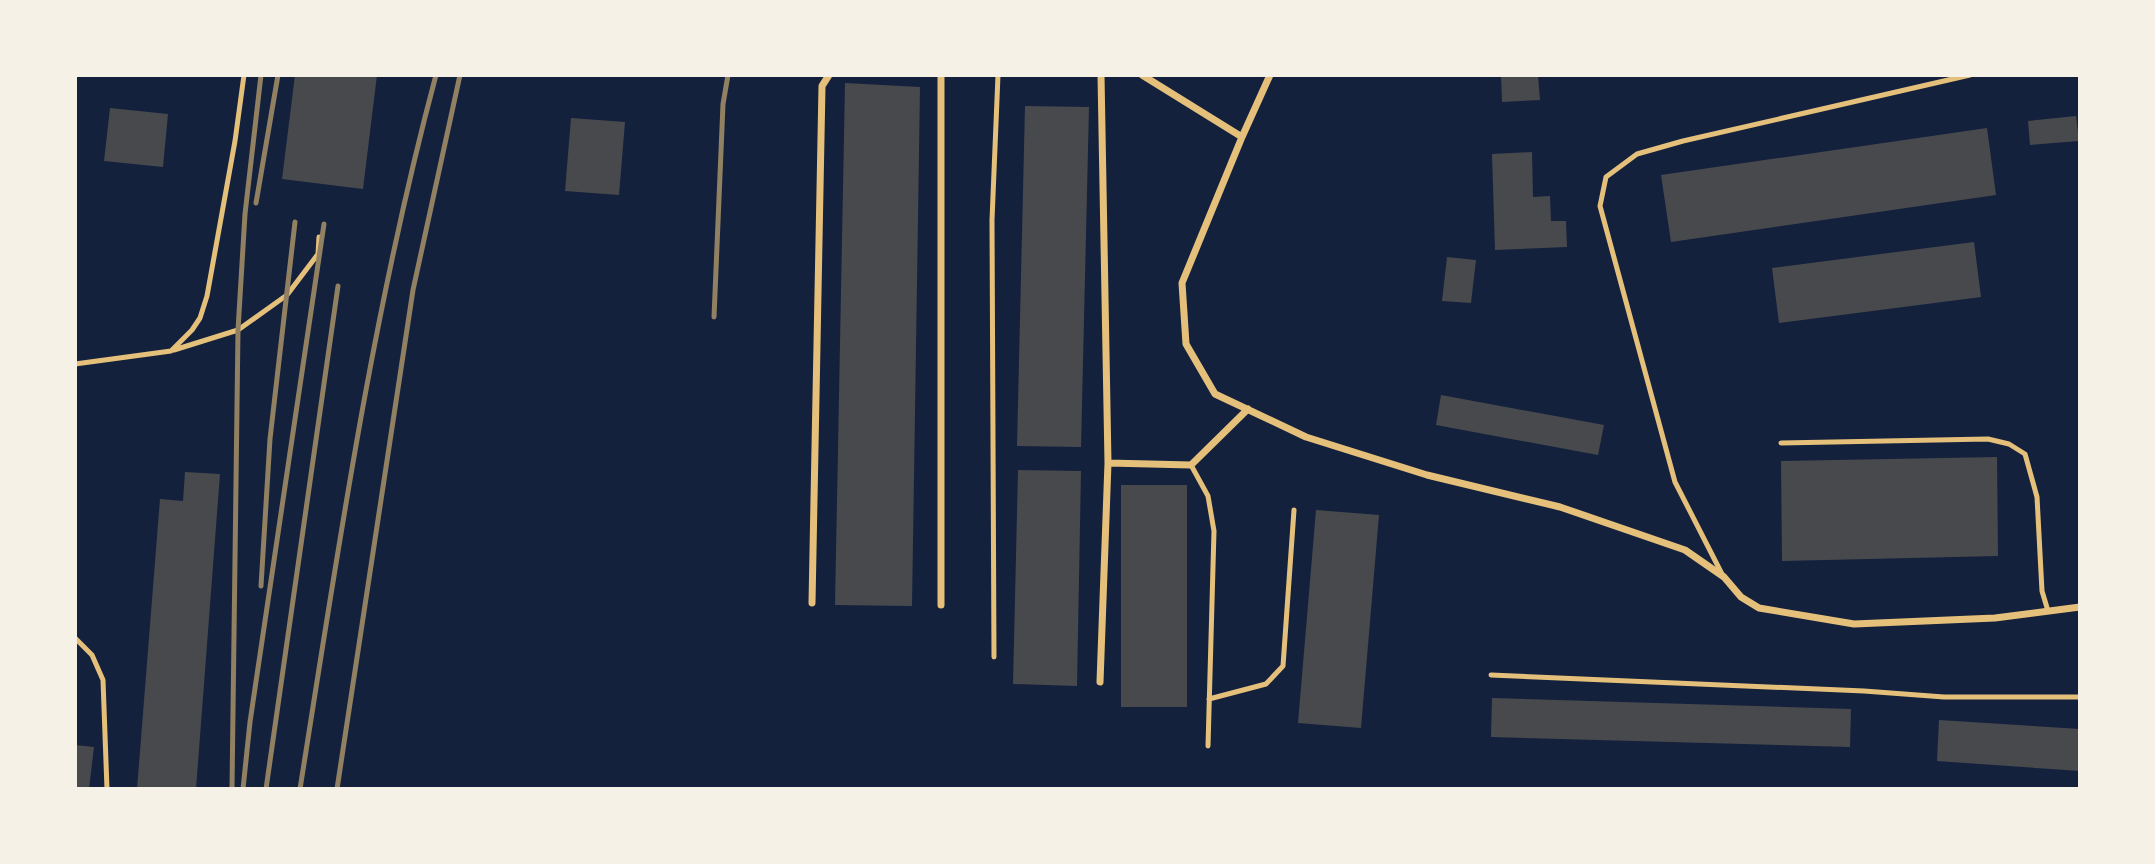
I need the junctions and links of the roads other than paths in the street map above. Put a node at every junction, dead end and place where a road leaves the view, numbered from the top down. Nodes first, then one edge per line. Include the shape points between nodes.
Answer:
1 (244, 75) edge
2 (829, 75) edge
3 (941, 75) edge
4 (998, 75) edge
5 (1101, 75) edge
6 (1142, 75) edge
7 (1270, 75) edge
8 (1970, 75) edge
9 (1242, 137) junction
10 (318, 237) dead end
11 (172, 351) junction
12 (75, 365) edge
13 (1248, 409) junction
14 (1781, 443) dead end
15 (1108, 463) junction
16 (1191, 465) junction
17 (1294, 510) dead end
18 (1724, 577) junction
19 (812, 603) dead end
20 (941, 604) dead end
21 (2080, 607) edge
22 (2048, 611) junction
23 (75, 638) edge
24 (994, 657) dead end
25 (1491, 675) dead end
26 (1100, 682) dead end
27 (2080, 697) edge
28 (1209, 699) junction
29 (1208, 746) dead end
30 (107, 789) edge

1 - 11 lane via 207,296 200,318
2 - 19 street via 822,86
3 - 20 street
4 - 24 lane via 992,220
5 - 15 street
6 - 9 street
7 - 9 street
8 - 18 lane via 1637,154 1606,177 1600,206 1675,482
9 - 13 street via 1182,283 1186,344 1215,394
10 - 11 lane via 318,254 286,295 238,331
11 - 12 lane
13 - 16 street
13 - 18 street via 1306,437 1427,475 1560,507 1685,550
14 - 22 lane via 1987,439 2025,454 2037,497 2042,591
15 - 16 street
15 - 26 street
16 - 28 lane via 1208,496 1214,531
17 - 28 lane via 1283,666 1266,684
18 - 22 street via 1741,597 1759,607 1854,624
21 - 22 street
23 - 30 lane via 92,655 103,680
25 - 27 lane via 1944,697
28 - 29 lane

